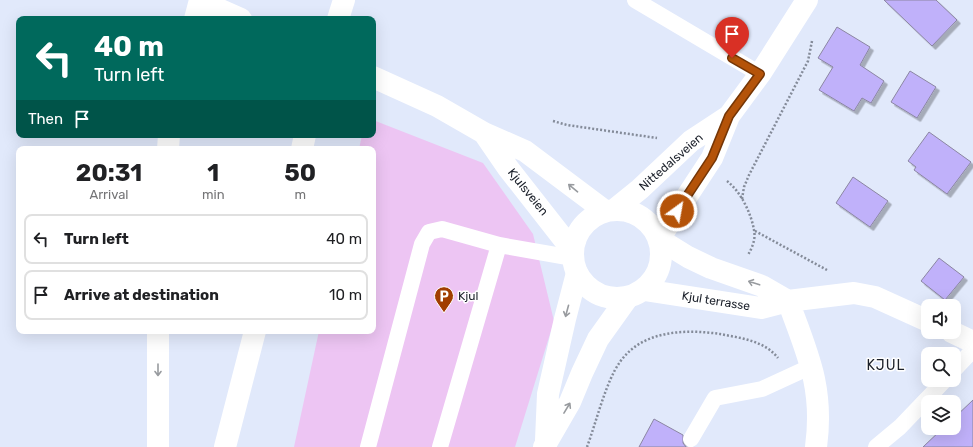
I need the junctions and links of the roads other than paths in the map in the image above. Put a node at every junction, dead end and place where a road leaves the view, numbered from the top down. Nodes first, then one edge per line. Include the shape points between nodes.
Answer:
1 (344, 0) edge
2 (635, 0) edge
3 (805, 3) edge
4 (198, 5) edge
5 (232, 16) edge
6 (339, 16) edge
7 (760, 74) junction
8 (376, 78) edge
9 (729, 116) junction
10 (484, 133) junction
11 (610, 210) junction
12 (659, 239) junction
13 (499, 244) junction
14 (575, 261) junction
15 (636, 294) junction
16 (788, 301) junction
17 (921, 318) edge
18 (158, 334) edge
19 (253, 334) edge
20 (961, 336) edge
21 (973, 342) edge
22 (973, 350) edge
23 (961, 363) edge
24 (812, 366) junction
25 (938, 387) edge
26 (691, 439) dead end
27 (229, 442) edge
28 (545, 444) edge
29 (158, 447) edge
30 (368, 447) edge
31 (440, 447) edge
32 (816, 447) edge
33 (876, 447) edge

1 - 6 main road
2 - 7 lane
3 - 7 main road, Nittedalsveien
4 - 5 main road
7 - 9 main road, Nittedalsveien
8 - 10 main road, Kjulsveien via 443,109
9 - 11 main road, Nittedalsveien via 691,141 640,189
9 - 12 main road, Nittedalsveien via 712,158
11 -> 10 main road, Kjulsveien via 525,150
10 - 14 main road, Kjulsveien
11 - 12 main road via 637,214 654,229
11 - 14 main road via 586,222 580,230
12 - 15 main road via 662,257 660,270 653,281
16 -> 12 main road, Kjul terrasse via 762,286 688,257
13 - 14 lane
13 - 30 lane via 442,229 429,232 422,244
13 - 31 lane
14 - 15 main road via 586,286 598,295 613,299
14 -> 28 main road via 548,394
15 - 16 main road, Kjul terrasse via 761,308
28 -> 15 main road via 570,402 598,339
16 - 17 main road, Kjul terrasse via 854,293 875,297
16 - 24 main road
18 -> 29 main road
19 - 27 main road
20 - 21 main road
22 - 23 lane
24 - 26 lane via 762,390 715,398
24 - 32 main road via 819,412
25 - 33 lane via 900,427

